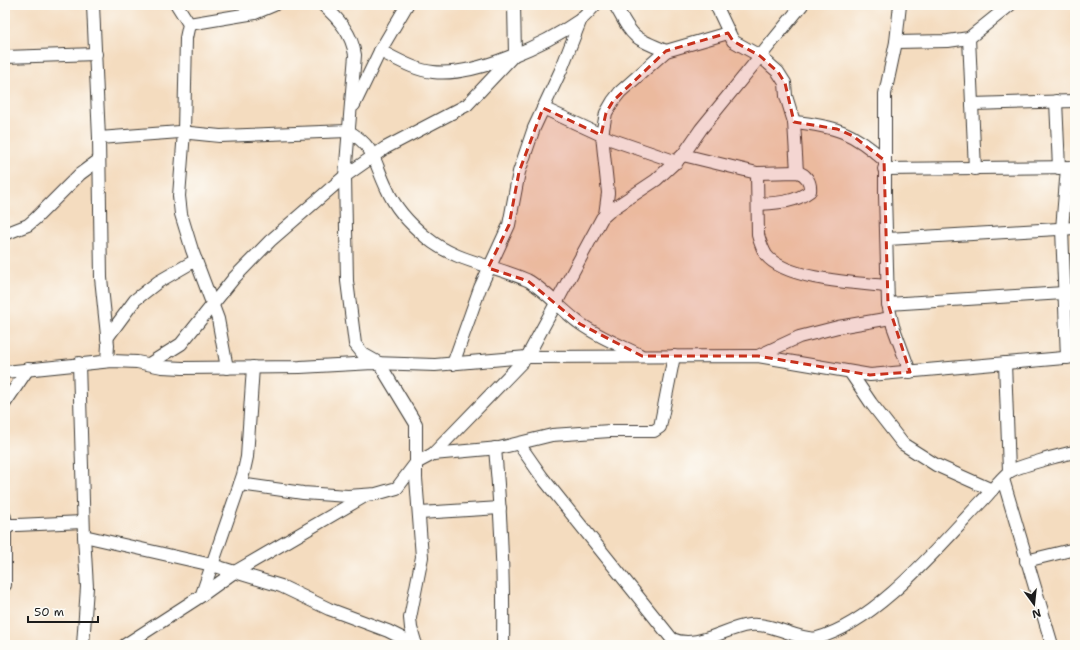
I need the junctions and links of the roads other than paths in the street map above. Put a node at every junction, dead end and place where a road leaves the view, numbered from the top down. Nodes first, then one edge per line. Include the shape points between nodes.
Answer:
1 (93, 5) edge
2 (177, 5) edge
3 (274, 5) edge
4 (323, 5) edge
5 (406, 5) edge
6 (514, 5) edge
7 (595, 5) edge
8 (615, 5) edge
9 (716, 5) edge
10 (802, 5) edge
11 (900, 5) edge
12 (1010, 5) edge
13 (581, 19) junction
14 (189, 24) junction
15 (728, 33) junction
16 (969, 38) junction
17 (896, 42) junction
18 (380, 51) junction
19 (666, 51) junction
20 (96, 54) junction
21 (515, 54) junction
22 (760, 56) junction
23 (5, 57) edge
24 (1075, 100) edge
25 (1056, 101) junction
26 (972, 104) junction
27 (543, 108) junction
28 (349, 113) junction
29 (794, 122) junction
30 (348, 131) junction
31 (184, 132) junction
32 (602, 135) junction
33 (99, 138) junction
34 (374, 156) junction
35 (680, 158) junction
36 (99, 160) junction
37 (884, 165) junction
38 (1067, 168) edge
39 (975, 169) junction
40 (797, 172) junction
41 (757, 173) junction
42 (345, 176) junction
43 (758, 204) junction
44 (606, 215) junction
45 (1075, 228) edge
46 (1062, 229) junction
47 (5, 234) edge
48 (888, 239) junction
49 (196, 260) junction
50 (488, 268) junction
51 (887, 286) junction
52 (1064, 293) junction
53 (556, 304) junction
54 (888, 304) junction
55 (213, 306) junction
56 (891, 318) junction
57 (107, 338) junction
58 (642, 356) junction
59 (674, 356) junction
60 (758, 356) junction
61 (527, 357) junction
62 (1071, 357) edge
63 (107, 361) junction
64 (79, 363) junction
65 (379, 363) junction
66 (1005, 363) junction
67 (149, 364) junction
68 (453, 364) junction
69 (254, 367) junction
70 (227, 368) junction
71 (28, 369) junction
72 (5, 372) edge
73 (850, 372) junction
74 (910, 372) junction
75 (5, 403) edge
76 (519, 444) junction
77 (495, 448) junction
78 (1075, 452) edge
79 (433, 454) junction
80 (416, 463) junction
81 (1006, 475) junction
82 (240, 484) junction
83 (992, 490) junction
84 (368, 494) junction
85 (500, 508) junction
86 (420, 513) junction
87 (83, 522) junction
88 (5, 525) edge
89 (84, 536) junction
90 (1075, 549) edge
91 (1026, 561) junction
92 (212, 565) junction
93 (233, 573) junction
94 (5, 585) edge
95 (201, 596) junction
96 (83, 645) edge
97 (125, 645) edge
98 (416, 645) edge
99 (503, 645) edge
100 (1052, 645) edge

1 - 20 street
2 - 14 street
3 - 14 street via 255,13
4 - 28 street via 345,28 354,47 355,62
5 - 18 street
6 - 21 street
7 - 13 street
8 - 19 street via 635,38
9 - 15 street
10 - 22 street
11 - 17 street
12 - 16 street
13 - 21 street
13 - 27 street via 562,70
14 - 31 street via 186,38
15 - 19 street
15 - 22 street via 733,41
16 - 17 street
16 - 26 street
17 - 37 street via 886,94
18 - 21 street via 422,70 443,72 478,67
18 - 28 street
19 - 32 street via 613,101 606,113
20 - 23 street
20 - 33 street
21 - 34 street via 467,105 422,127
22 - 29 street via 778,72 785,83
22 - 35 street
24 - 25 street
25 - 26 street
25 - 38 street
26 - 39 street
27 - 32 street
27 - 50 street via 519,172 509,225
28 - 30 street
29 - 37 street via 837,129 863,142
29 - 40 street
30 - 31 street via 220,136
30 - 34 street via 362,140
30 - 42 street
31 - 33 street
31 - 49 street via 181,214
32 - 35 street
32 - 44 street via 608,193
33 - 36 street
34 - 42 street
34 - 50 street via 387,189 411,224 440,248
35 - 41 street
35 - 44 street via 656,180
36 - 47 street via 80,174 35,220
36 - 57 street via 101,278
37 - 39 street
37 - 48 street
38 - 39 street
38 - 46 street
40 - 41 street
40 - 43 street via 806,176 810,191 790,201
41 - 43 street
42 - 55 street via 270,241 234,278
42 - 65 street via 347,281 354,337 359,350
43 - 51 street via 760,244 767,256 776,263 791,272 838,281
44 - 53 street via 582,253
45 - 46 street
46 - 48 street
46 - 52 street
48 - 51 street
49 - 55 street
49 - 57 street via 158,282 135,300
50 - 53 street via 528,281
50 - 68 street
51 - 54 street
52 - 54 street
52 - 62 street
53 - 58 street via 583,326
53 - 61 street
54 - 56 street
55 - 67 street via 178,346
55 - 70 street
56 - 60 street via 799,337
56 - 74 street
57 - 63 street
58 - 59 street
58 - 61 street
59 - 60 street
59 - 76 street via 660,427 657,430 552,435
60 - 73 street
61 - 68 street
61 - 79 street
62 - 66 street
63 - 64 street
63 - 67 street
64 - 71 street
64 - 87 street
65 - 68 street
65 - 69 street
65 - 80 street via 416,424
66 - 74 street
66 - 81 street
67 - 70 street via 177,368
69 - 70 street
69 - 82 street via 247,457
71 - 72 street
71 - 75 street
73 - 74 street via 870,376
73 - 83 street via 871,404 903,444 936,465
76 - 77 street
76 - 83 street via 542,477 672,639 682,644 706,640 735,627 752,624 771,626 814,639 833,633 864,616 921,566
77 - 79 street
77 - 85 street
78 - 81 street
79 - 80 street
80 - 84 street via 397,488
80 - 86 street
81 - 83 street
81 - 91 street
82 - 84 street via 303,493 348,496
82 - 92 street
84 - 93 street
85 - 86 street
85 - 99 street via 504,598
86 - 98 street via 422,557 410,618
87 - 88 street
87 - 89 street
88 - 94 street
89 - 92 street
89 - 96 street via 87,605
90 - 91 street
91 - 100 street
92 - 93 street
92 - 95 street
93 - 95 street
93 - 98 street via 286,588
95 - 97 street

